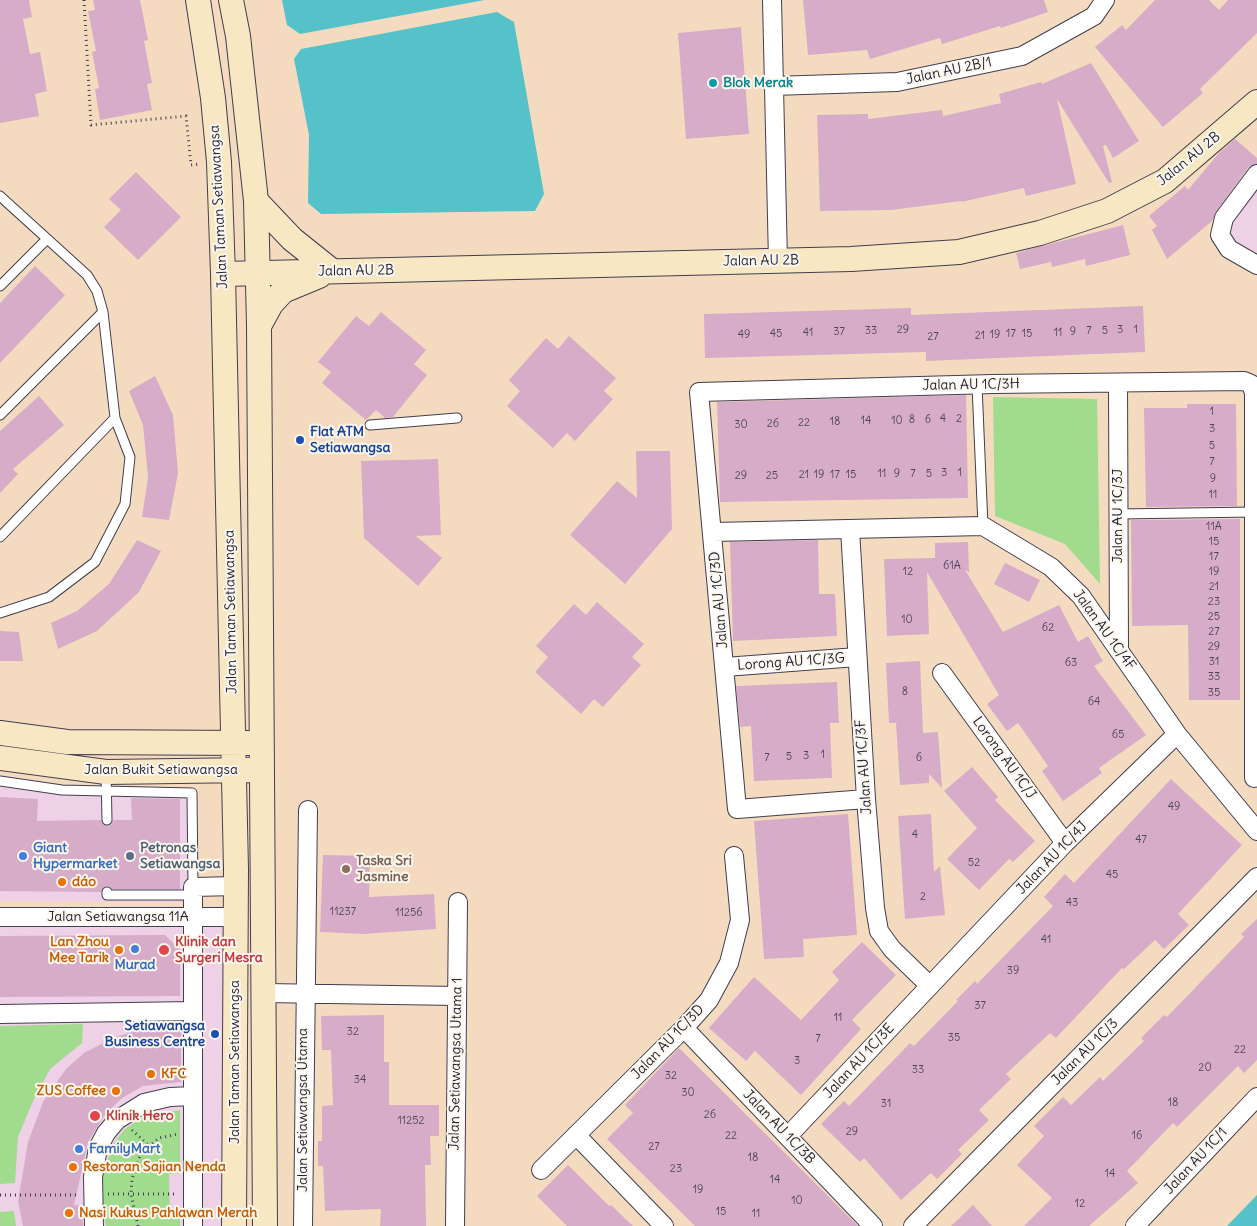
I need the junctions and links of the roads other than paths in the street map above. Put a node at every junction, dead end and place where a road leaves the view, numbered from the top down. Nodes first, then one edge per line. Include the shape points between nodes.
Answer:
1 (198, 0) edge
2 (231, 0) edge
3 (772, 0) edge
4 (1105, 0) edge
5 (773, 86) junction
6 (1257, 102) edge
7 (1257, 174) edge
8 (0, 196) edge
9 (256, 201) junction
10 (47, 239) junction
11 (778, 261) junction
12 (1257, 265) edge
13 (332, 271) junction
14 (258, 273) junction
15 (223, 274) junction
16 (0, 286) edge
17 (103, 312) junction
18 (259, 326) junction
19 (1118, 383) junction
20 (978, 385) junction
21 (699, 392) joint
22 (0, 415) edge
23 (115, 418) junction
24 (458, 418) dead end
25 (370, 425) dead end
26 (1254, 512) junction
27 (1118, 514) junction
28 (983, 526) junction
29 (850, 529) junction
30 (713, 532) junction
31 (0, 537) edge
32 (0, 613) edge
33 (1255, 620) edge
34 (1119, 649) junction
35 (857, 657) junction
36 (725, 667) junction
37 (942, 673) dead end
38 (0, 733) edge
39 (1177, 734) junction
40 (67, 742) junction
41 (234, 743) junction
42 (262, 743) junction
43 (0, 758) edge
44 (80, 770) junction
45 (234, 770) junction
46 (262, 770) junction
47 (1254, 778) dead end
48 (0, 781) edge
49 (106, 782) junction
50 (866, 799) junction
51 (308, 810) dead end
52 (107, 820) dead end
53 (1257, 831) edge
54 (1066, 844) junction
55 (734, 856) dead end
56 (1257, 878) edge
57 (236, 886) junction
58 (193, 891) junction
59 (107, 892) dead end
60 (458, 902) dead end
61 (193, 917) junction
62 (236, 917) junction
63 (0, 918) edge
64 (930, 985) junction
65 (265, 993) junction
66 (304, 995) junction
67 (457, 996) junction
68 (193, 1011) junction
69 (0, 1014) edge
70 (684, 1028) junction
71 (193, 1096) junction
72 (1257, 1096) edge
73 (576, 1135) junction
74 (788, 1136) junction
75 (541, 1170) dead end
76 (94, 1226) edge
77 (193, 1226) edge
78 (234, 1226) edge
79 (265, 1226) edge
80 (302, 1226) edge
81 (455, 1226) edge
82 (664, 1226) edge
83 (873, 1226) edge
84 (913, 1226) edge
85 (1135, 1226) edge

1 - 15 main road, Jalan Taman Setiawangsa via 213,98
2 - 9 main road, Jalan Taman Setiawangsa via 238,36
3 - 5 street
4 - 5 street, Jalan AU 2B/1 via 1094,16 1022,56 897,82
5 - 11 street
6 - 11 main road, Jalan AU 2B via 1165,181 1107,211 1040,233 959,252
7 - 12 street via 1224,218 1220,235 1228,249
8 - 10 lane
9 - 13 main road via 292,239
9 - 14 main road, Jalan Taman Setiawangsa
10 - 16 lane
10 - 17 lane via 87,275
11 - 13 main road, Jalan AU 2B
13 - 14 main road, Jalan AU 2B
13 - 18 main road via 283,291 271,304
14 - 15 main road, Jalan AU 2B
14 - 18 main road, Jalan Taman Setiawangsa
15 - 41 main road, Jalan Taman Setiawangsa
17 - 22 lane
17 - 23 lane
18 - 42 main road, Jalan Taman Setiawangsa
19 - 20 street, Jalan AU 1C/3H
19 - 26 street, Jalan AU 1C/3H via 1244,381 1251,384 1254,393
19 - 27 street, Jalan AU 1C/3J
20 - 21 street, Jalan AU 1C/3H
20 - 28 lane
21 - 30 street, Jalan AU 1C/3D
23 - 31 lane
23 - 32 lane via 130,457 125,504 96,562 49,597
24 - 25 lane
26 - 27 lane
26 - 33 street
27 - 34 street, Jalan AU 1C/3J
28 - 29 street
28 - 34 street, Jalan AU 1C/4F via 1051,567 1082,596
29 - 30 street
29 - 35 street, Jalan AU 1C/3F
30 - 36 street, Jalan AU 1C/3D
33 - 47 street
34 - 39 street, Jalan AU 1C/4F
35 - 36 street, Lorong AU 1C/3G
35 - 50 street, Jalan AU 1C/3F
36 - 50 street, Jalan AU 1C/3D via 737,809
37 - 54 street, Lorong AU 1C/J
38 - 40 main road, Jalan Bukit Setiawangsa
39 - 53 street, Jalan AU 1C/4F
39 - 54 street, Jalan AU 1C/4J
40 - 41 main road, Jalan Bukit Setiawangsa
40 - 44 main road
41 - 42 main road, Jalan Bukit Setiawangsa
41 - 45 main road, Jalan Taman Setiawangsa
42 - 46 main road, Jalan Taman Setiawangsa
43 - 44 main road, Jalan Bukit Setiawangsa
44 - 49 main road, Jalan Bukit Setiawangsa
45 - 46 main road, Jalan Bukit Setiawangsa
45 - 49 main road, Jalan Bukit Setiawangsa
45 - 57 main road, Jalan Taman Setiawangsa
46 - 65 main road, Jalan Taman Setiawangsa
48 - 49 lane via 62,790
49 - 52 lane
49 - 58 lane via 192,793
50 - 64 street, Jalan AU 1C/3F via 879,931 892,950
51 - 66 street, Jalan Setiawangsa Utama
54 - 64 street, Jalan AU 1C/4J
55 - 70 street, Jalan AU 1C/3D via 740,920 729,963 709,1000
56 - 84 street, Jalan AU 1C/3
57 - 58 street
57 - 62 main road, Jalan Taman Setiawangsa
58 - 59 lane via 107,895
58 - 61 street
60 - 67 street, Jalan Setiawangsa Utama 1
61 - 62 street, Jalan Setiawangsa 11A
61 - 63 street, Jalan Setiawangsa 11A
61 - 68 street
62 - 78 main road, Jalan Taman Setiawangsa
64 - 74 street, Jalan AU 1C/3E
65 - 66 street
65 - 79 main road, Jalan Taman Setiawangsa
66 - 67 street
66 - 80 street, Jalan Setiawangsa Utama
67 - 81 street, Jalan Setiawangsa Utama 1
68 - 69 street
68 - 71 street
70 - 73 street, Jalan AU 1C/3D
70 - 74 street, Jalan AU 1C/3B
71 - 76 street via 144,1103 118,1120 106,1133 98,1148 92,1194
71 - 77 street
72 - 85 street, Jalan AU 1C/1
73 - 75 street, Jalan AU 1C/3D
73 - 82 street
74 - 83 street, Jalan AU 1C/3B

